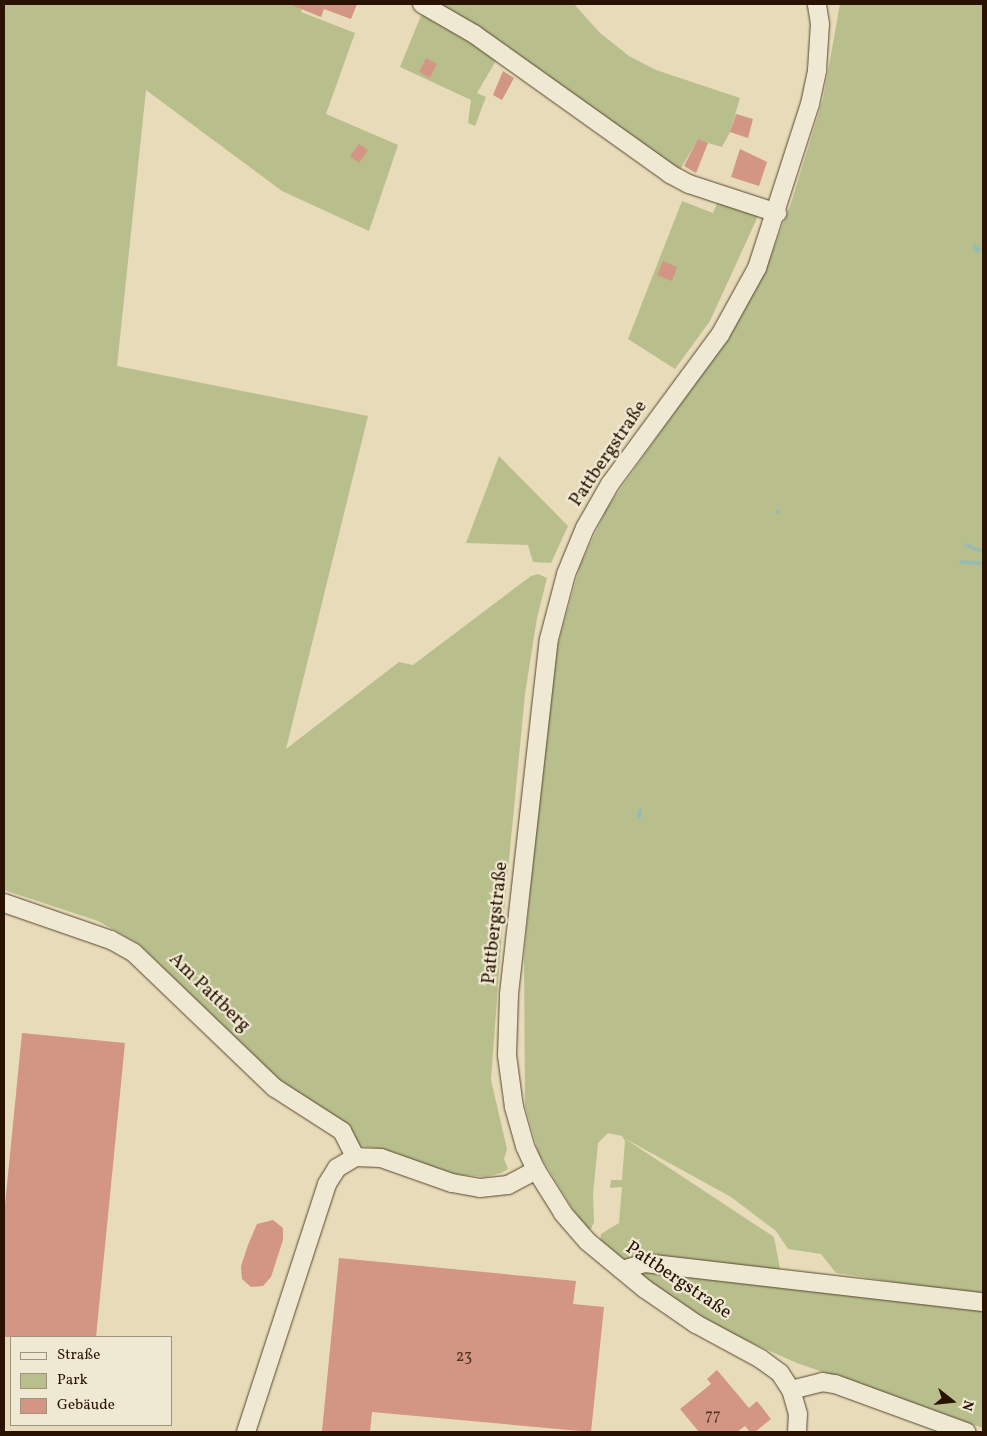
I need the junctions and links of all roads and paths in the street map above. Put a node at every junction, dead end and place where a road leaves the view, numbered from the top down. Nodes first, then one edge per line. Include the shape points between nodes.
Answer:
1 (422, 4) edge
2 (817, 4) edge
3 (777, 213) junction
4 (4, 903) edge
5 (355, 1157) junction
6 (536, 1170) junction
7 (622, 1270) junction
8 (983, 1302) edge
9 (791, 1390) junction
10 (246, 1432) edge
11 (796, 1432) edge
12 (966, 1432) edge

1 - 3 street via 474,34 670,174 690,184
2 - 3 street, Pattbergstraße via 820,24 817,70 804,128
3 - 6 street, Pattbergstraße via 757,268 732,317 610,484 585,528 566,574 549,639 509,994 507,1056 514,1107
4 - 5 street, Am Pattberg via 111,940 134,953 276,1088 342,1132
5 - 6 street via 381,1158 452,1183 480,1188 508,1185
5 - 10 street via 337,1168 327,1184
6 - 7 street, Pattbergstraße via 563,1213 587,1241
7 - 8 street via 645,1263
7 - 9 street, Pattbergstraße via 696,1324 761,1359 780,1373
9 - 11 street via 798,1414
9 - 12 street via 822,1382 835,1384

